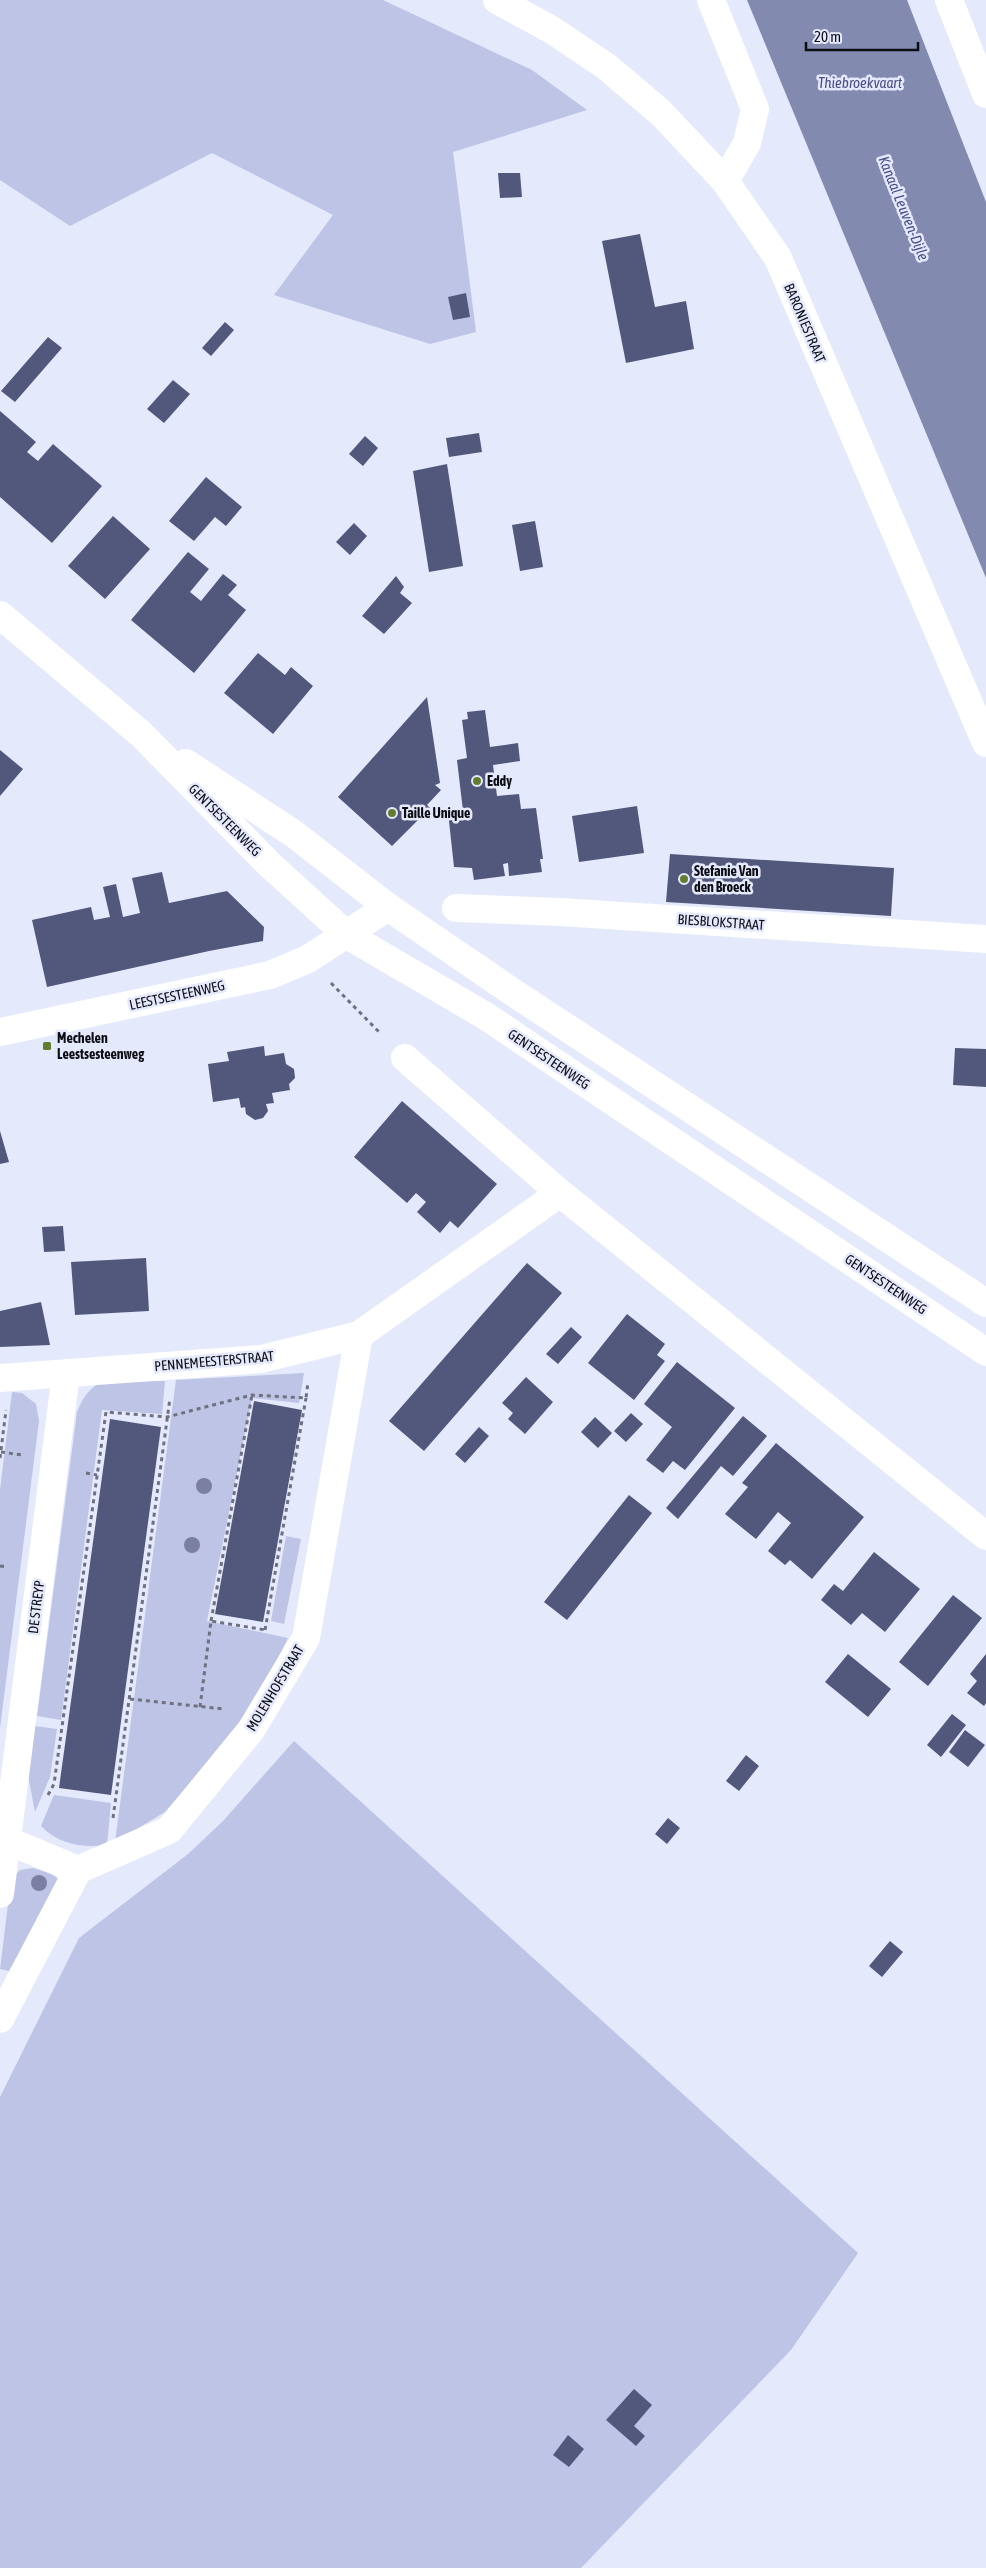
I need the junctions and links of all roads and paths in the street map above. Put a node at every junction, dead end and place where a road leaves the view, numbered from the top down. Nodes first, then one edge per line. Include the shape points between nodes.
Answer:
1 (497, 0) edge
2 (711, 0) edge
3 (949, 0) edge
4 (986, 94) edge
5 (724, 180) junction
6 (0, 615) edge
7 (141, 734) junction
8 (986, 743) edge
9 (388, 907) junction
10 (456, 908) dead end
11 (347, 935) junction
12 (986, 939) edge
13 (0, 1032) edge
14 (405, 1058) dead end
15 (560, 1193) junction
16 (986, 1304) edge
17 (359, 1335) junction
18 (314, 1346) junction
19 (986, 1352) edge
20 (173, 1365) junction
21 (66, 1373) junction
22 (5, 1378) edge
23 (252, 1396) junction
24 (306, 1398) junction
25 (167, 1418) junction
26 (0, 1458) edge
27 (986, 1536) edge
28 (211, 1621) junction
29 (265, 1630) junction
30 (306, 1638) junction
31 (130, 1699) junction
32 (200, 1707) junction
33 (261, 1713) junction
34 (46, 1800) dead end
35 (6, 1840) junction
36 (108, 1858) junction
37 (78, 1870) junction
38 (0, 1894) edge
39 (0, 2019) edge

1 - 5 street, BARONIESTRAAT via 552,30 607,67 661,113
2 - 5 street via 755,109 747,143
3 - 4 street
5 - 8 street, BARONIESTRAAT via 778,258
6 - 7 street, GENTSESTEENWEG
7 - 9 street, GENTSESTEENWEG via 294,834
7 - 11 street, GENTSESTEENWEG via 270,865
9 - 11 street, LEESTSESTEENWEG
9 - 16 street, GENTSESTEENWEG
10 - 12 street, BIESBLOKSTRAAT
11 - 13 street, LEESTSESTEENWEG via 308,959 270,975
11 - 19 street, GENTSESTEENWEG via 484,1015
14 - 15 street
15 - 17 street, PENNEMEESTERSTRAAT
15 - 27 street
17 - 18 street, PENNEMEESTERSTRAAT
17 - 30 street, MOLENHOFSTRAAT
18 - 20 street, PENNEMEESTERSTRAAT via 261,1359
18 - 24 path
20 - 21 street, PENNEMEESTERSTRAAT
20 - 25 path
21 - 22 street, PENNEMEESTERSTRAAT
21 - 35 street, DE STREYP
22 - 26 path
23 - 24 path
23 - 25 path
23 - 28 path
24 - 29 path
25 - 31 path
25 - 34 path via 106,1412 54,1784
28 - 29 path
28 - 32 path
29 - 30 path
30 - 33 street, MOLENHOFSTRAAT
31 - 32 path
31 - 36 path
32 - 33 path
33 - 36 street, MOLENHOFSTRAAT via 251,1730 169,1830
35 - 37 street
35 - 38 street, DE STREYP
36 - 37 street, MOLENHOFSTRAAT
37 - 39 street

